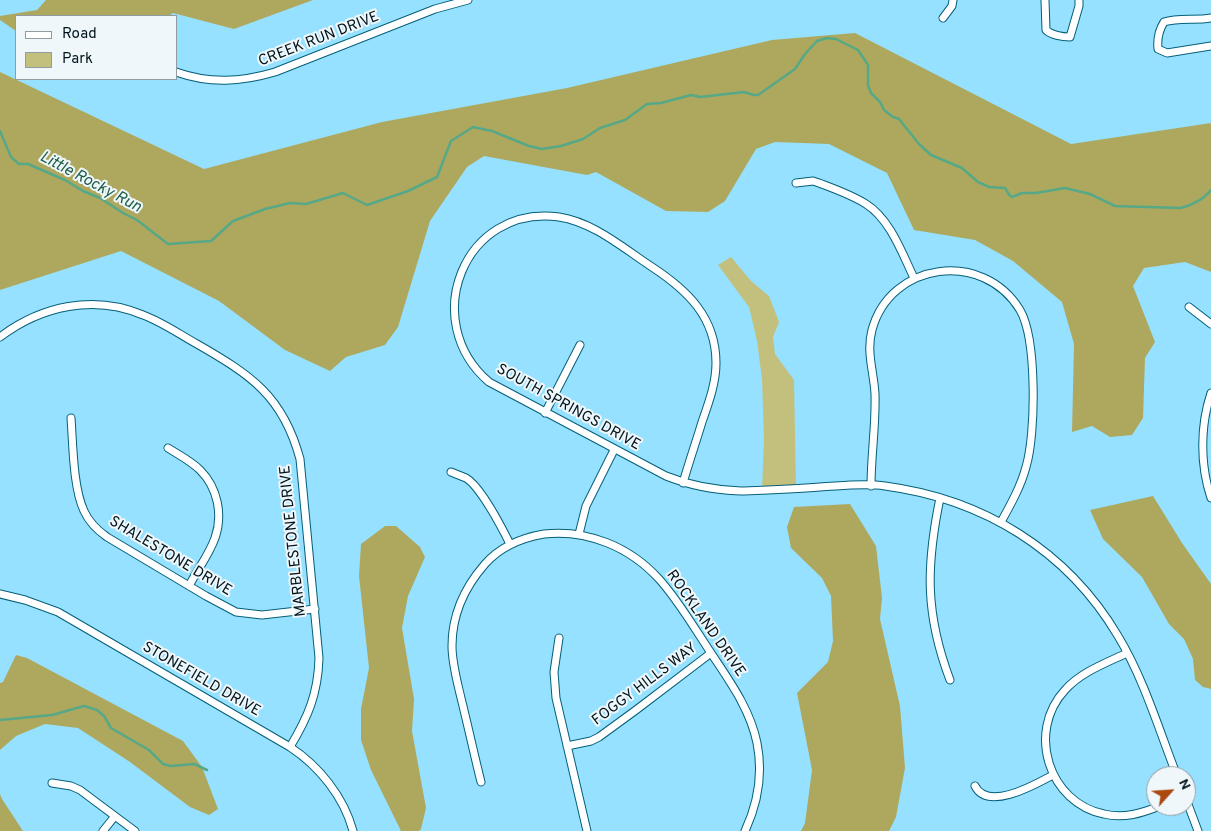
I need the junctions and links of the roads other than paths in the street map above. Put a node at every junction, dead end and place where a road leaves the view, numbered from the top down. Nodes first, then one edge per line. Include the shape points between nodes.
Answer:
1 (431, 0) edge
2 (468, 0) edge
3 (953, 0) edge
4 (1045, 0) edge
5 (1078, 0) edge
6 (435, 9) junction
7 (943, 18) dead end
8 (1211, 18) edge
9 (1211, 46) edge
10 (178, 72) edge
11 (796, 182) dead end
12 (914, 278) junction
13 (1189, 307) dead end
14 (1211, 324) edge
15 (0, 337) edge
16 (580, 345) dead end
17 (1211, 394) edge
18 (545, 413) junction
19 (71, 418) dead end
20 (168, 448) dead end
21 (614, 450) junction
22 (451, 472) dead end
23 (682, 483) junction
24 (871, 486) junction
25 (940, 498) junction
26 (1211, 498) edge
27 (1001, 522) junction
28 (578, 534) junction
29 (510, 544) junction
30 (188, 586) junction
31 (0, 594) edge
32 (315, 610) junction
33 (559, 638) dead end
34 (710, 653) junction
35 (1127, 653) junction
36 (950, 680) dead end
37 (567, 746) junction
38 (290, 747) junction
39 (1173, 766) edge
40 (1053, 775) junction
41 (481, 782) dead end
42 (52, 783) dead end
43 (975, 786) dead end
44 (1146, 810) edge
45 (115, 816) junction
46 (1192, 816) edge
47 (104, 831) edge
48 (135, 831) edge
49 (353, 831) edge
50 (587, 831) edge
51 (745, 831) edge
52 (1198, 831) edge

1 - 6 street
2 - 6 street, CREEK RUN DRIVE
3 - 7 street
4 - 5 street via 1046,30 1066,37 1073,32
6 - 10 street, CREEK RUN DRIVE via 257,78 215,81
8 - 9 street via 1164,22 1157,41 1158,49 1167,53
11 - 12 street via 820,182 872,208 888,226
12 - 24 street via 887,300 872,330 870,358 875,396
12 - 27 street via 946,270 980,276 1008,295 1026,323 1031,350 1033,419 1030,448 1020,484
13 - 14 street
15 - 32 street, MARBLESTONE DRIVE via 53,309 84,304 114,306 158,321 234,365 255,381 287,422 300,459
16 - 18 street
17 - 26 street via 1203,440 1204,468
18 - 21 street, SOUTH SPRINGS DRIVE
18 - 23 street, SOUTH SPRINGS DRIVE via 489,382 477,370 459,341 454,307 462,271 482,242 513,223 549,216 579,222 608,238 678,285 705,318 715,347 715,378
19 - 30 street, SHALESTONE DRIVE via 79,497 86,516 107,537
20 - 30 street via 202,473 218,506 215,540
21 - 23 street, SOUTH SPRINGS DRIVE
21 - 28 street via 586,506
22 - 29 street via 473,484
23 - 24 street, SOUTH SPRINGS DRIVE via 706,489 741,490
24 - 25 street, SOUTH SPRINGS DRIVE
25 - 27 street, SOUTH SPRINGS DRIVE
25 - 36 street via 931,549 930,595 935,631
27 - 35 street, SOUTH SPRINGS DRIVE via 1039,548 1075,579 1105,616
28 - 29 street, ROCKLAND DRIVE via 539,535
28 - 34 street, ROCKLAND DRIVE via 617,547 649,569 668,590
29 - 41 street, ROCKLAND DRIVE via 488,560 471,581 459,604 452,630 453,664
30 - 32 street, SHALESTONE DRIVE via 227,608 245,614
31 - 38 street, STONEFIELD DRIVE via 58,612
32 - 38 street, MARBLESTONE DRIVE via 319,658 317,684 308,714
33 - 37 street via 554,686
34 - 37 street, FOGGY HILLS WAY via 599,737
34 - 51 street, ROCKLAND DRIVE via 747,712 757,742 758,793
35 - 39 street, SOUTH SPRINGS DRIVE
35 - 40 street via 1080,676 1056,702 1047,724 1045,740
37 - 50 street
38 - 49 street, STONEFIELD DRIVE via 314,766 334,789
40 - 43 street via 1026,790 1004,796 980,793
40 - 44 street via 1072,799 1090,810 1128,816
42 - 45 street via 72,786
45 - 47 street
45 - 48 street
46 - 52 street

